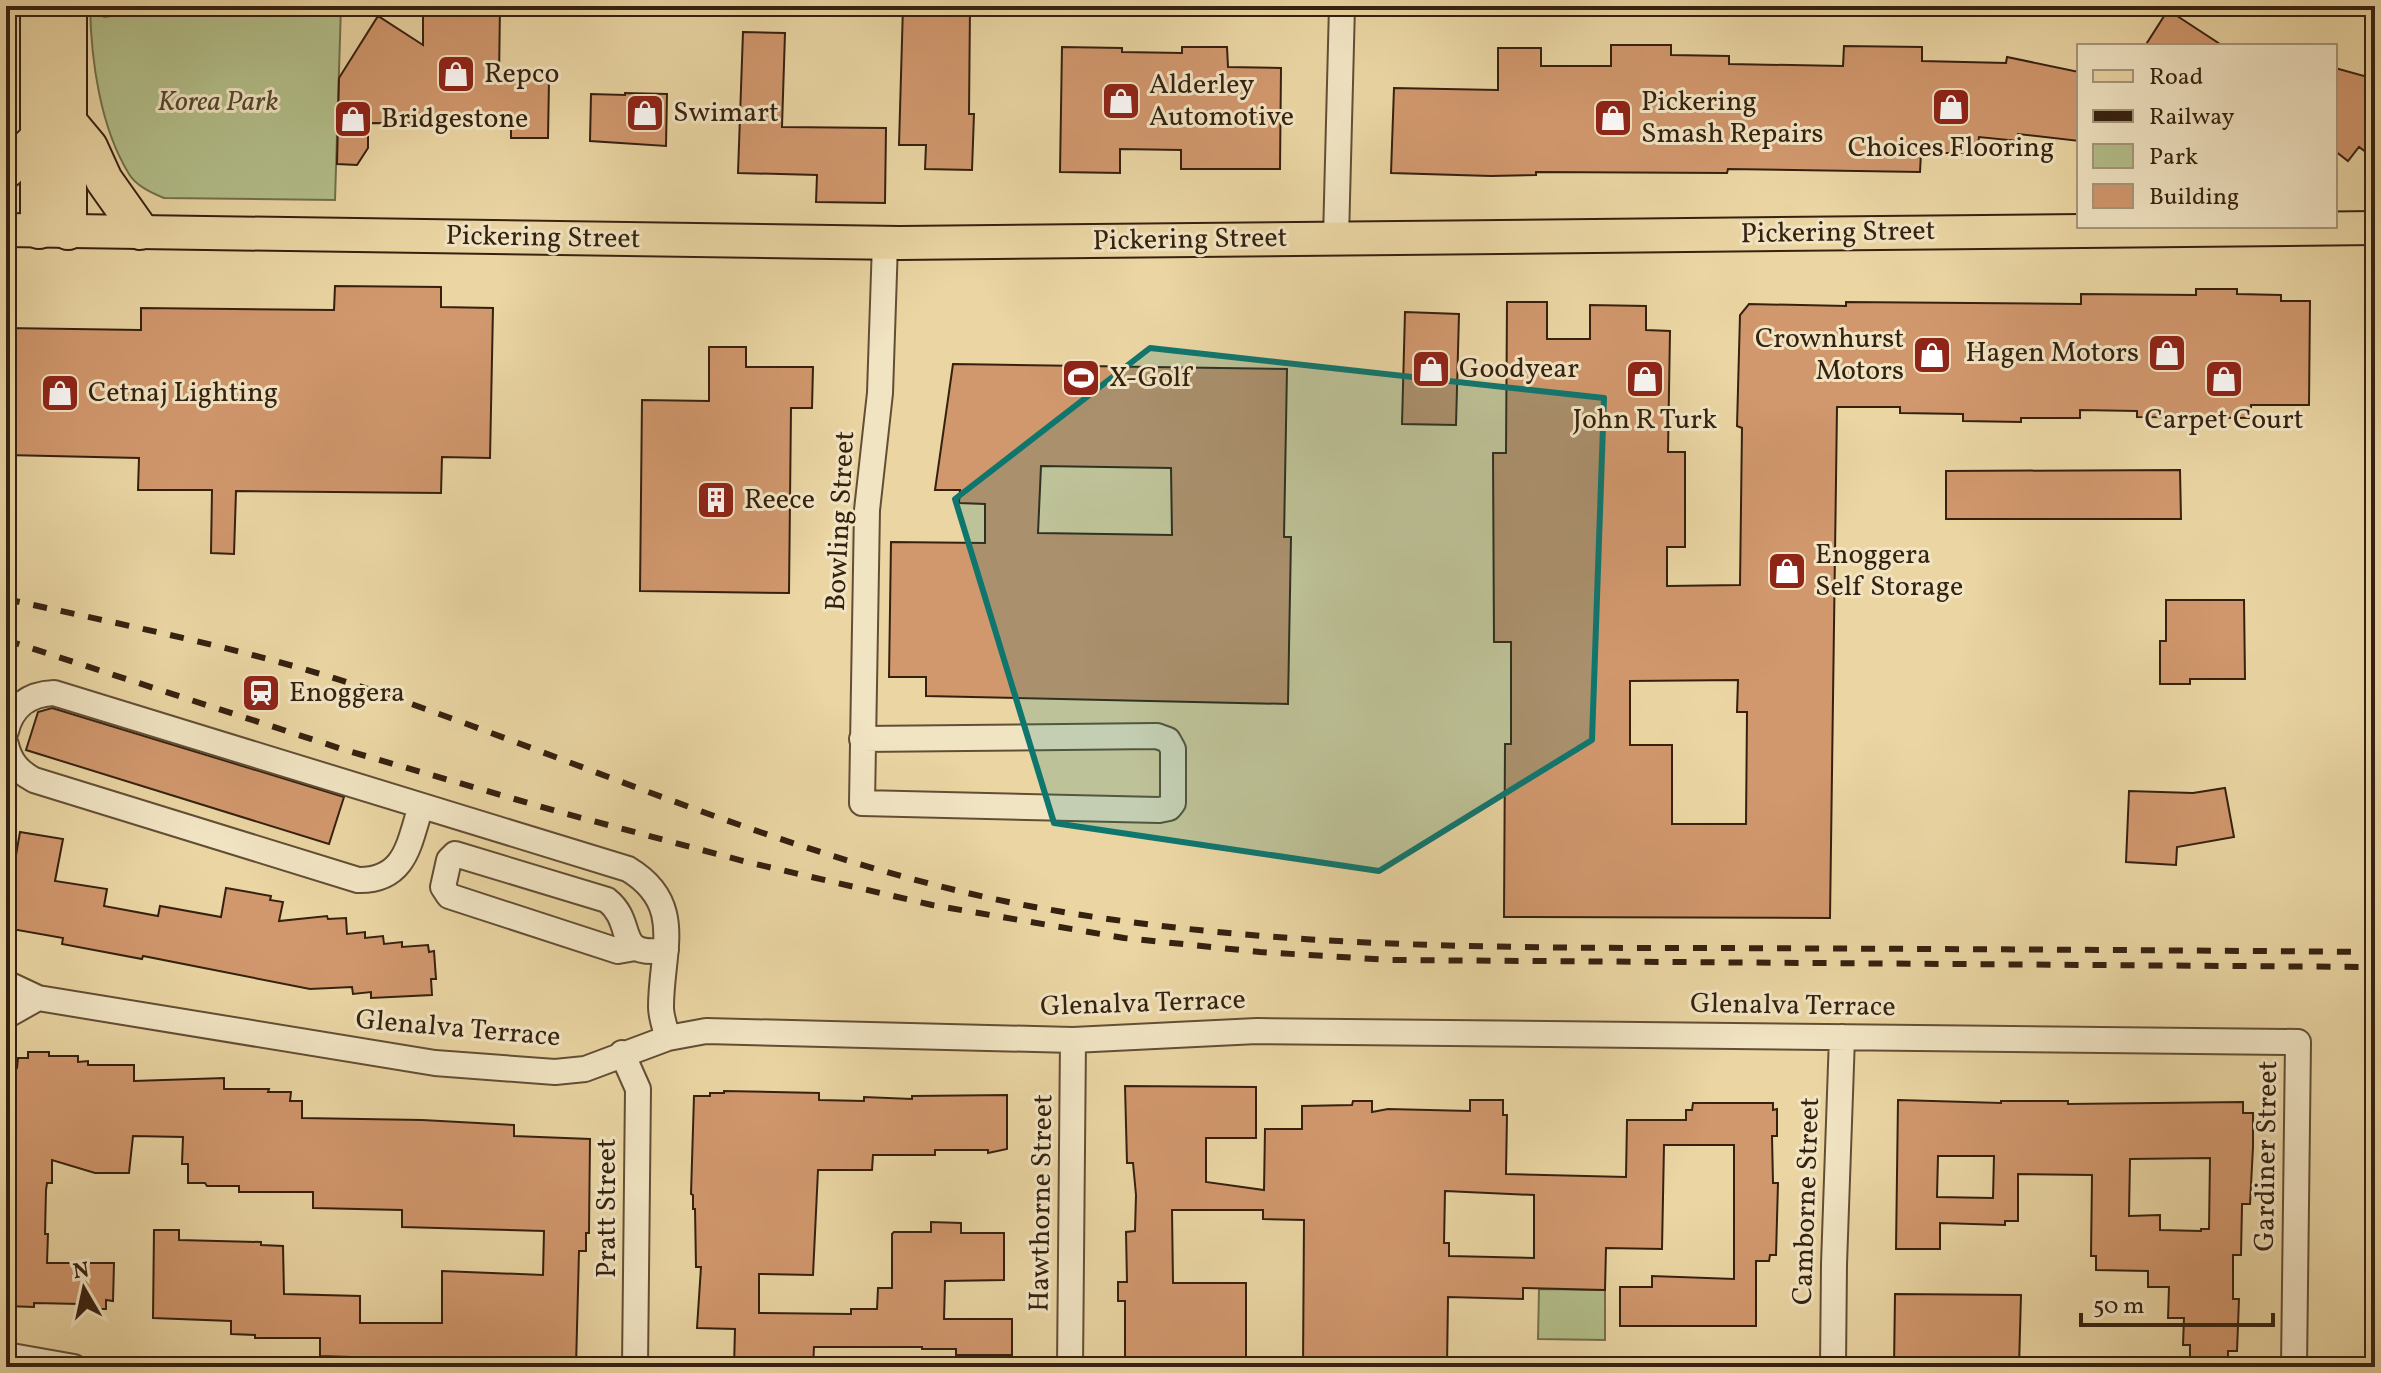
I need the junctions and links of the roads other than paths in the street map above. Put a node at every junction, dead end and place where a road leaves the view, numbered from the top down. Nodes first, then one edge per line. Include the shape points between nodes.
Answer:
1 (39, 6) edge
2 (68, 6) edge
3 (1342, 6) edge
4 (54, 130) junction
5 (6, 170) edge
6 (2375, 228) edge
7 (37, 230) edge
8 (140, 231) junction
9 (1336, 238) junction
10 (885, 243) junction
11 (6, 727) edge
12 (862, 739) junction
13 (6, 745) edge
14 (421, 806) junction
15 (635, 948) junction
16 (666, 950) junction
17 (6, 983) edge
18 (38, 998) junction
19 (6, 1016) edge
20 (1842, 1037) junction
21 (668, 1038) junction
22 (1073, 1040) junction
23 (2298, 1042) joint
24 (622, 1053) junction
25 (6, 1355) edge
26 (74, 1367) edge
27 (635, 1367) edge
28 (1070, 1367) edge
29 (1833, 1367) edge
30 (2294, 1367) edge

1 - 4 highway
2 - 4 highway
3 - 9 street
4 - 5 highway
4 - 7 highway
4 - 8 highway via 89,147 104,180
6 - 9 main road, Pickering Street
7 - 8 main road, Pickering Street
8 - 10 main road, Pickering Street
9 - 10 main road, Pickering Street
10 - 12 street, Bowling Street via 880,393 867,510
11 - 14 street via 29,698 54,693
12 - 12 street, Bowling Street via 862,803 1159,810 1173,803 1173,749 1157,736
13 - 14 street via 16,768 34,780 358,880 383,877 401,862
14 - 16 street via 628,869 646,880 662,903
15 - 15 street via 618,951 449,896 443,887 449,860 455,854 607,900 620,913
15 - 16 street via 647,953
16 - 21 street via 661,1009
17 - 18 street, Glenalva Terrace
18 - 19 street
18 - 24 street, Glenalva Terrace via 435,1063 555,1072 585,1069
20 - 22 street, Glenalva Terrace via 1257,1031
20 - 23 street, Glenalva Terrace
20 - 29 street, Camborne Street
21 - 22 street, Glenalva Terrace via 706,1031
21 - 24 street, Glenalva Terrace
22 - 28 street, Hawthorne Street
23 - 30 street, Gardiner Street
24 - 27 street, Pratt Street via 638,1089
25 - 26 street

